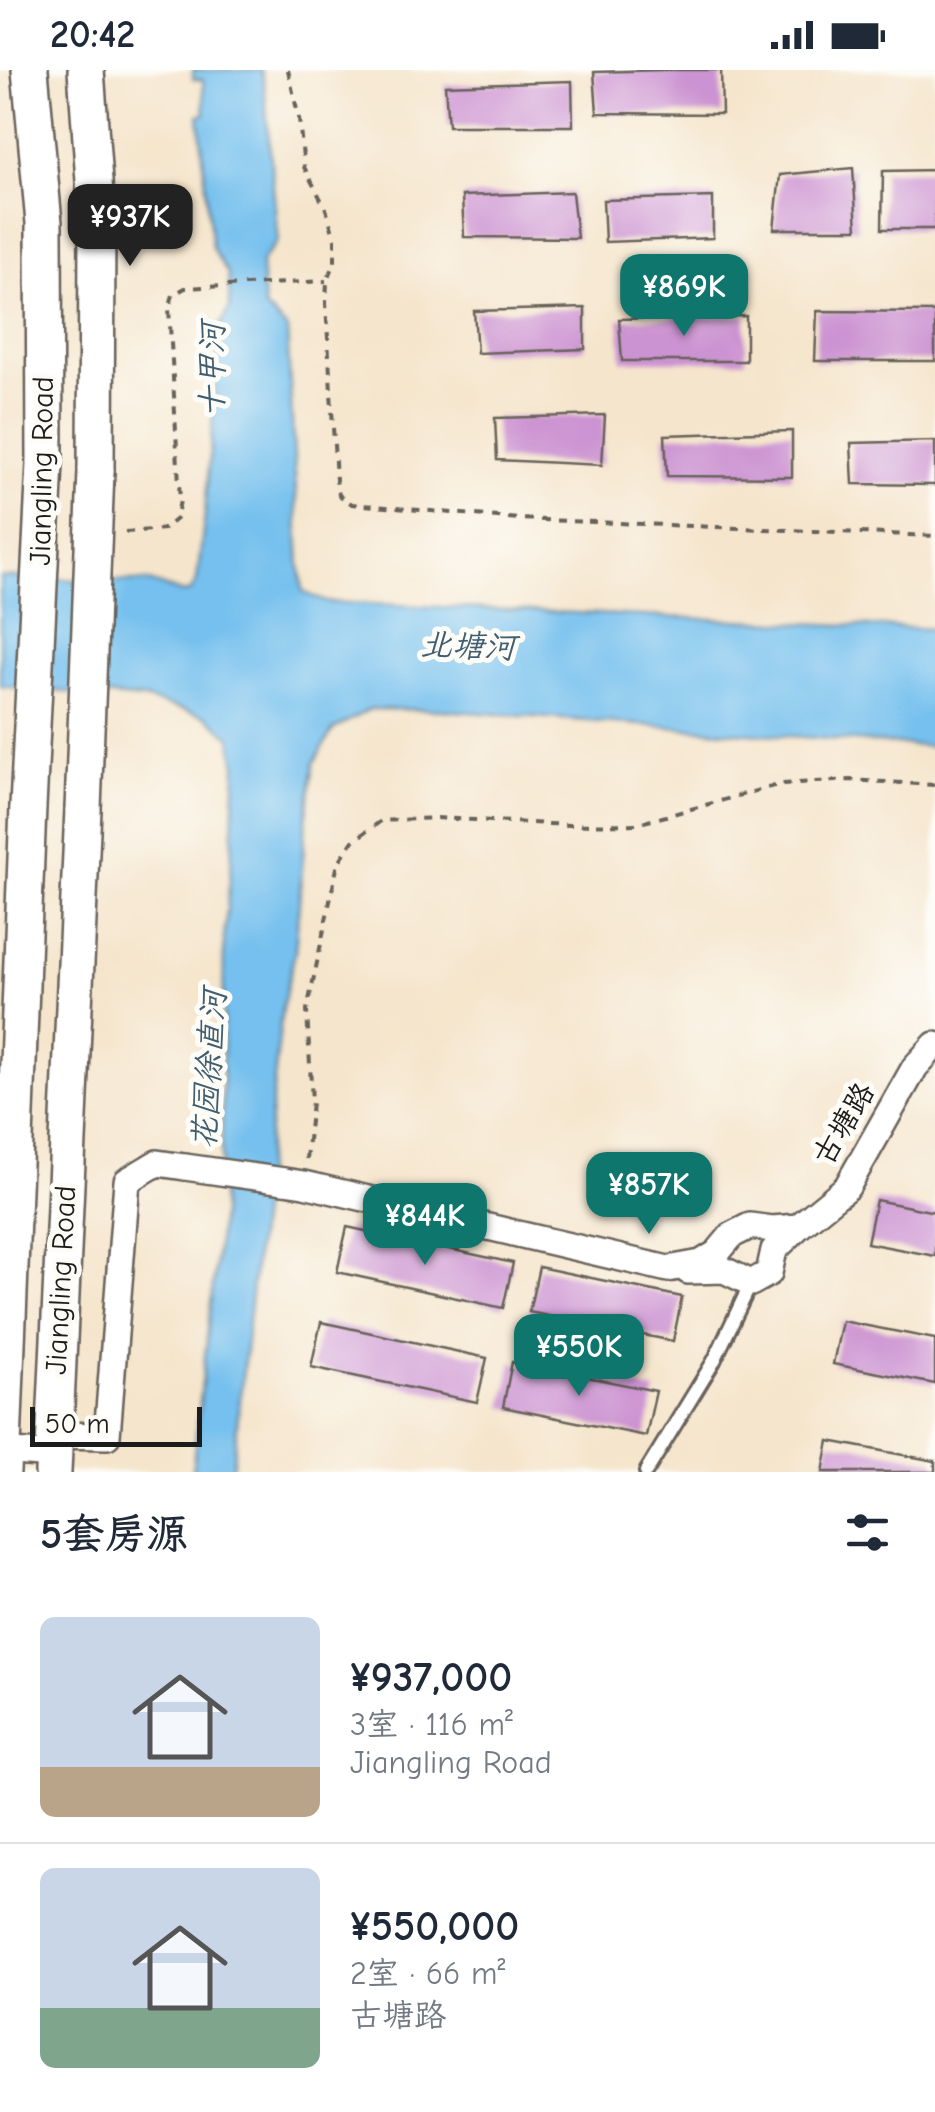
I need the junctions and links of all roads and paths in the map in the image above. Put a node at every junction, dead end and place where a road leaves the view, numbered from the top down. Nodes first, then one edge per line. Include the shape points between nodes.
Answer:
1 (30, 70) edge
2 (86, 70) edge
3 (288, 70) edge
4 (327, 281) junction
5 (109, 533) dead end
6 (935, 536) edge
7 (935, 785) edge
8 (935, 1046) edge
9 (294, 1183) junction
10 (798, 1227) junction
11 (668, 1270) junction
12 (752, 1283) junction
13 (53, 1454) edge
14 (1, 1458) edge
15 (646, 1472) edge

1 - 14 main road, Jiangling Road, bridge via 44,223 45,463
2 - 13 main road, Jiangling Road, bridge via 98,223 96,471
3 - 4 path via 304,167 335,239
4 - 5 path via 186,288 173,295 176,519 164,530
4 - 6 path via 336,480 352,504 520,519
7 - 9 path via 781,784 637,824 380,822 353,841 338,864 307,1010 312,1102
8 - 10 street, 古塘路 via 847,1187
9 - 11 street
9 - 13 street, bridge via 157,1164 127,1181 107,1436
10 - 11 street via 750,1226 702,1263
10 - 12 street, 古塘路 via 774,1250 769,1273
11 - 12 street via 724,1270
12 - 15 lane
13 - 14 street

